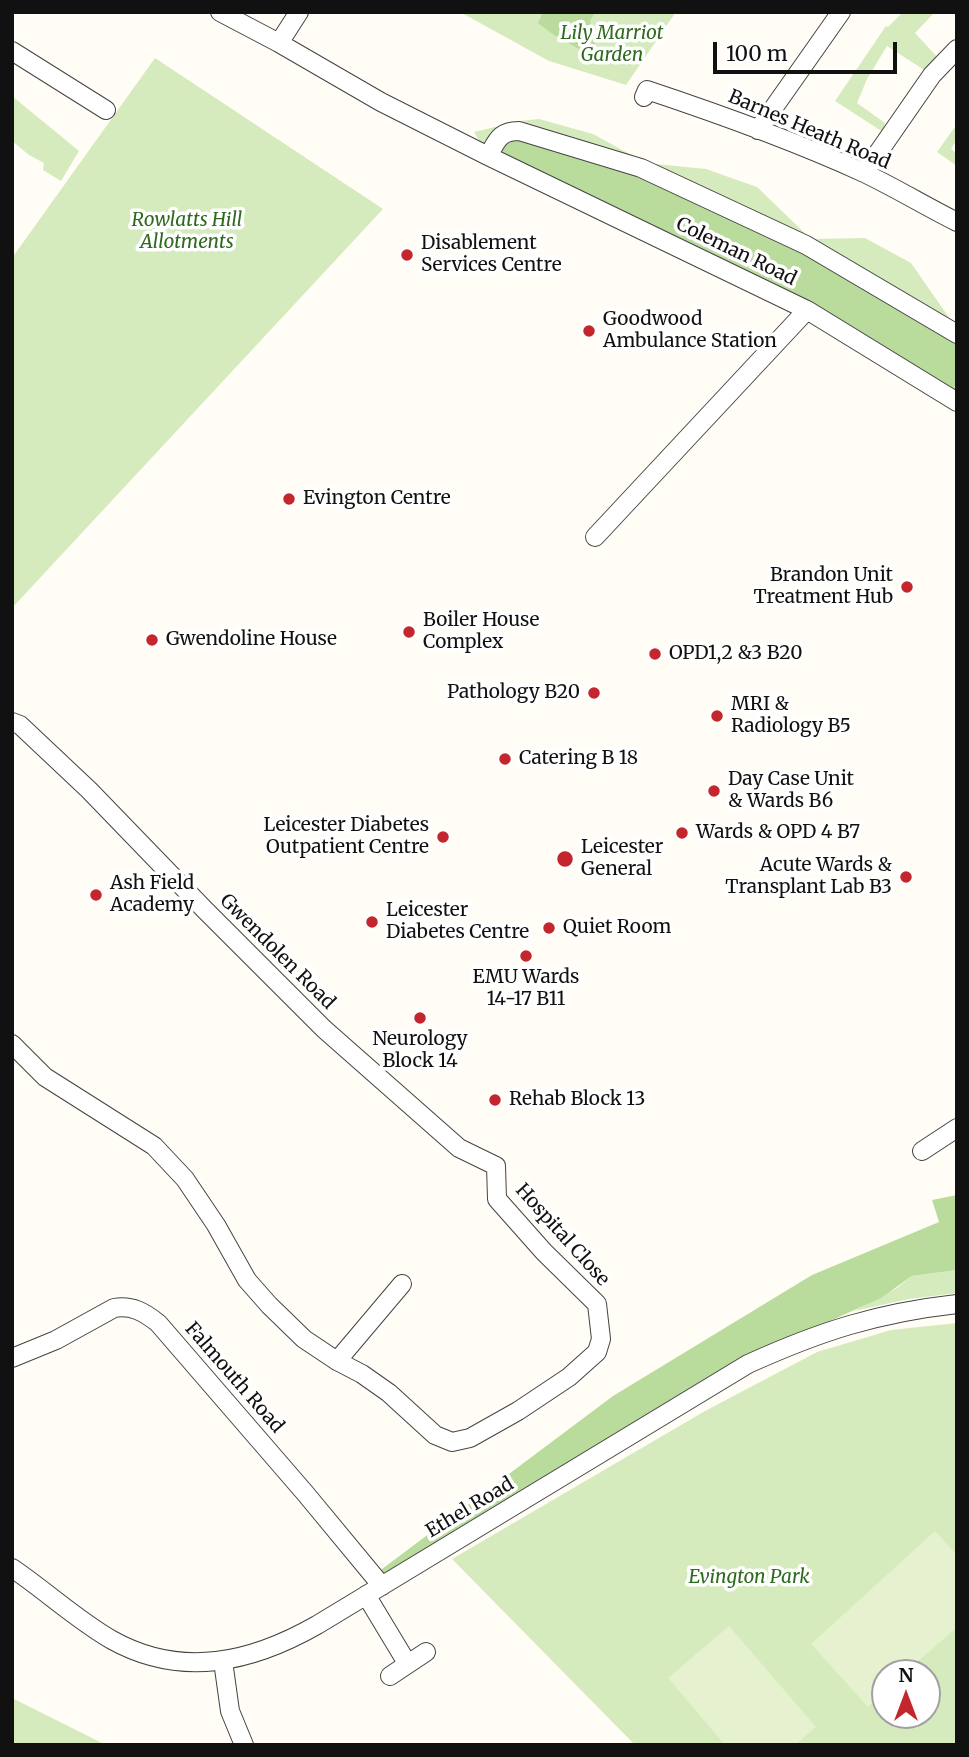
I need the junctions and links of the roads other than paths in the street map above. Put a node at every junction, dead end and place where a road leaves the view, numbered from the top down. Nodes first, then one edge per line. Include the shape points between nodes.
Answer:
1 (220, 12) edge
2 (299, 12) edge
3 (841, 12) edge
4 (279, 43) junction
5 (957, 49) edge
6 (12, 51) edge
7 (644, 97) dead end
8 (106, 110) dead end
9 (758, 130) junction
10 (488, 156) junction
11 (864, 173) junction
12 (957, 222) edge
13 (807, 310) junction
14 (957, 334) edge
15 (955, 395) edge
16 (595, 537) dead end
17 (12, 722) edge
18 (12, 1044) edge
19 (957, 1128) edge
20 (922, 1152) dead end
21 (496, 1166) joint
22 (402, 1284) dead end
23 (957, 1304) edge
24 (12, 1358) edge
25 (337, 1361) junction
26 (12, 1567) edge
27 (374, 1591) junction
28 (426, 1652) dead end
29 (223, 1661) junction
30 (407, 1663) junction
31 (390, 1676) dead end
32 (244, 1745) edge

1 - 4 street, Coleman Road
2 - 4 street
3 - 9 street
4 - 10 street, Coleman Road
5 - 11 street via 932,75
6 - 8 street
7 - 9 street, Barnes Heath Road via 647,90
9 - 11 street, Barnes Heath Road
10 - 13 street, Coleman Road
10 - 14 street, Coleman Road via 500,136 519,131 641,168 806,245
11 - 12 street, Barnes Heath Road
13 - 15 street, Coleman Road
13 - 16 street
17 - 21 street, Gwendolen Road via 89,790 324,1029 459,1148
18 - 25 street, Hospital Close via 45,1077 154,1146 185,1178 247,1280 304,1339
19 - 20 street
21 - 25 street, Hospital Close via 497,1199 597,1304 601,1339 597,1352 569,1377 517,1411 470,1438 452,1442 435,1435 389,1393
22 - 25 street
23 - 27 street, Ethel Road via 856,1321 748,1364
24 - 27 street, Falmouth Road via 114,1308 146,1313 270,1451
26 - 29 street, Ethel Road via 115,1642 159,1657
27 - 29 street, Ethel Road via 285,1643
27 - 30 street, Falmouth Road
28 - 30 street
29 - 32 street via 230,1711
30 - 31 street

